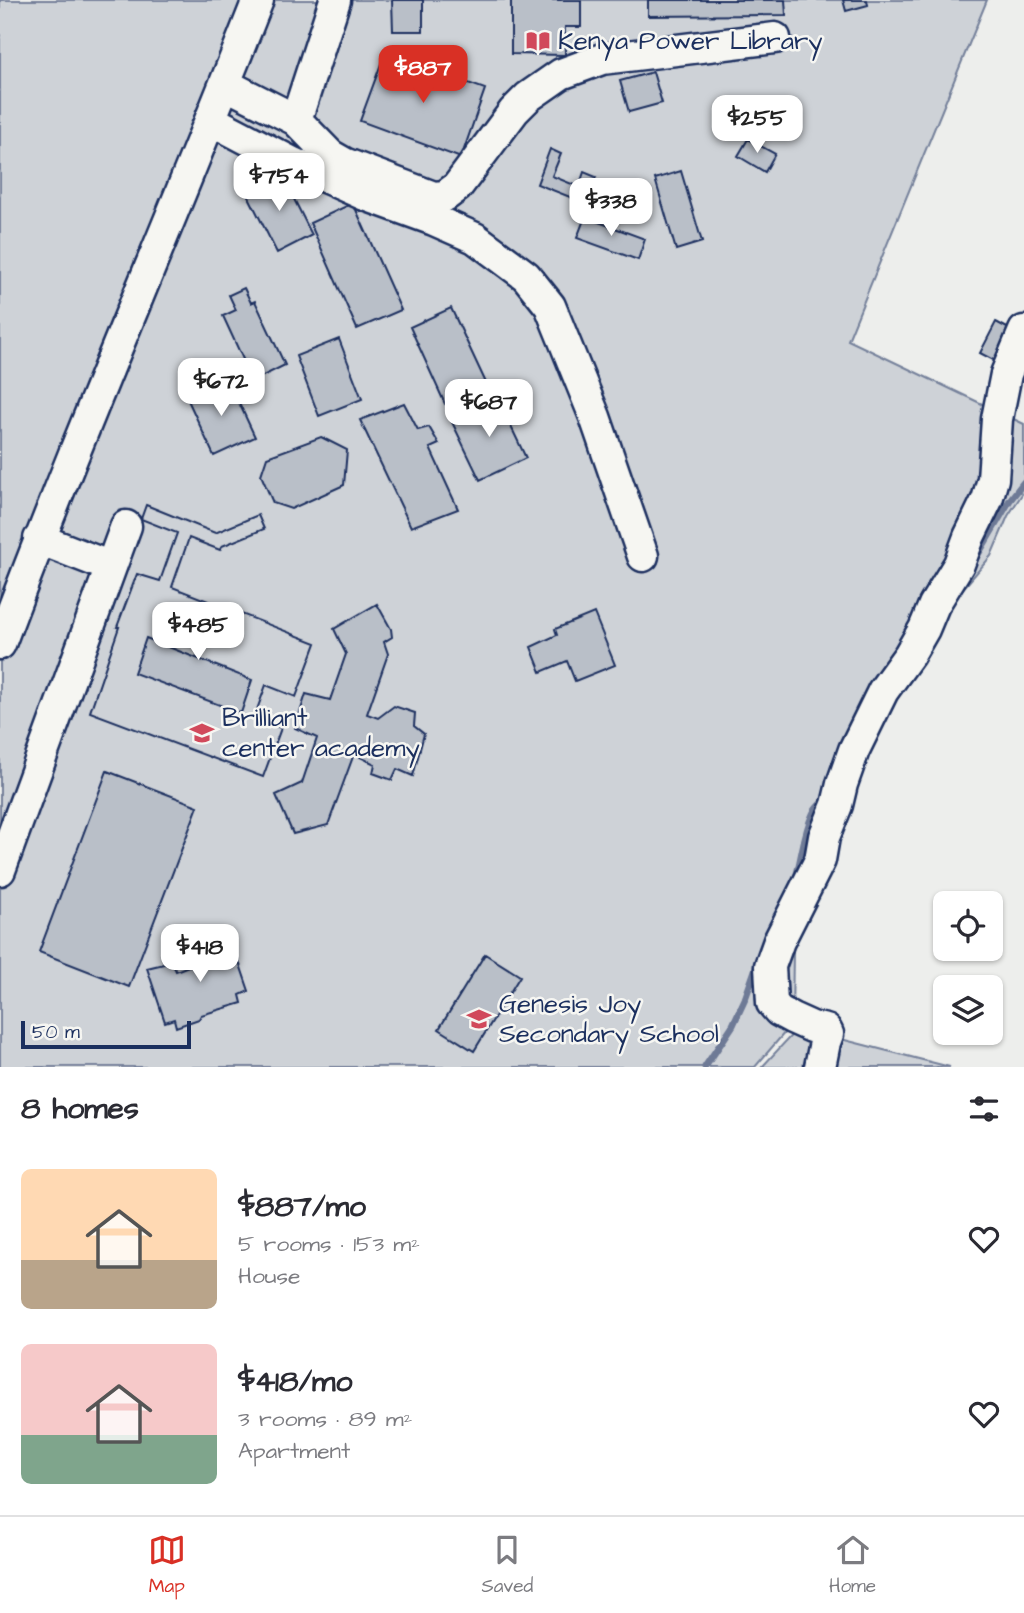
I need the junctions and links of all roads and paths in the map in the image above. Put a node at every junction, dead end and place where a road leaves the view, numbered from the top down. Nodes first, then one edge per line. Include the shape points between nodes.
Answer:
1 (258, 0) edge
2 (335, 0) edge
3 (775, 38) dead end
4 (225, 84) junction
5 (211, 120) junction
6 (296, 120) junction
7 (1024, 331) edge
8 (127, 526) dead end
9 (39, 540) junction
10 (643, 556) dead end
11 (111, 567) junction
12 (0, 644) edge
13 (0, 870) edge
14 (820, 1067) edge

1 - 4 street
2 - 6 street
3 - 6 street via 602,59 561,74 514,111 457,187 445,196 434,197 344,163
4 - 5 street
4 - 6 street
5 - 9 street
5 - 10 street via 293,163 475,238 526,276 550,306
7 - 14 street via 1006,374 987,500 924,629 883,691 854,750 820,860 770,966 772,1003 779,1011 827,1031
8 - 11 street
9 - 11 street
9 - 12 street
11 - 13 street

